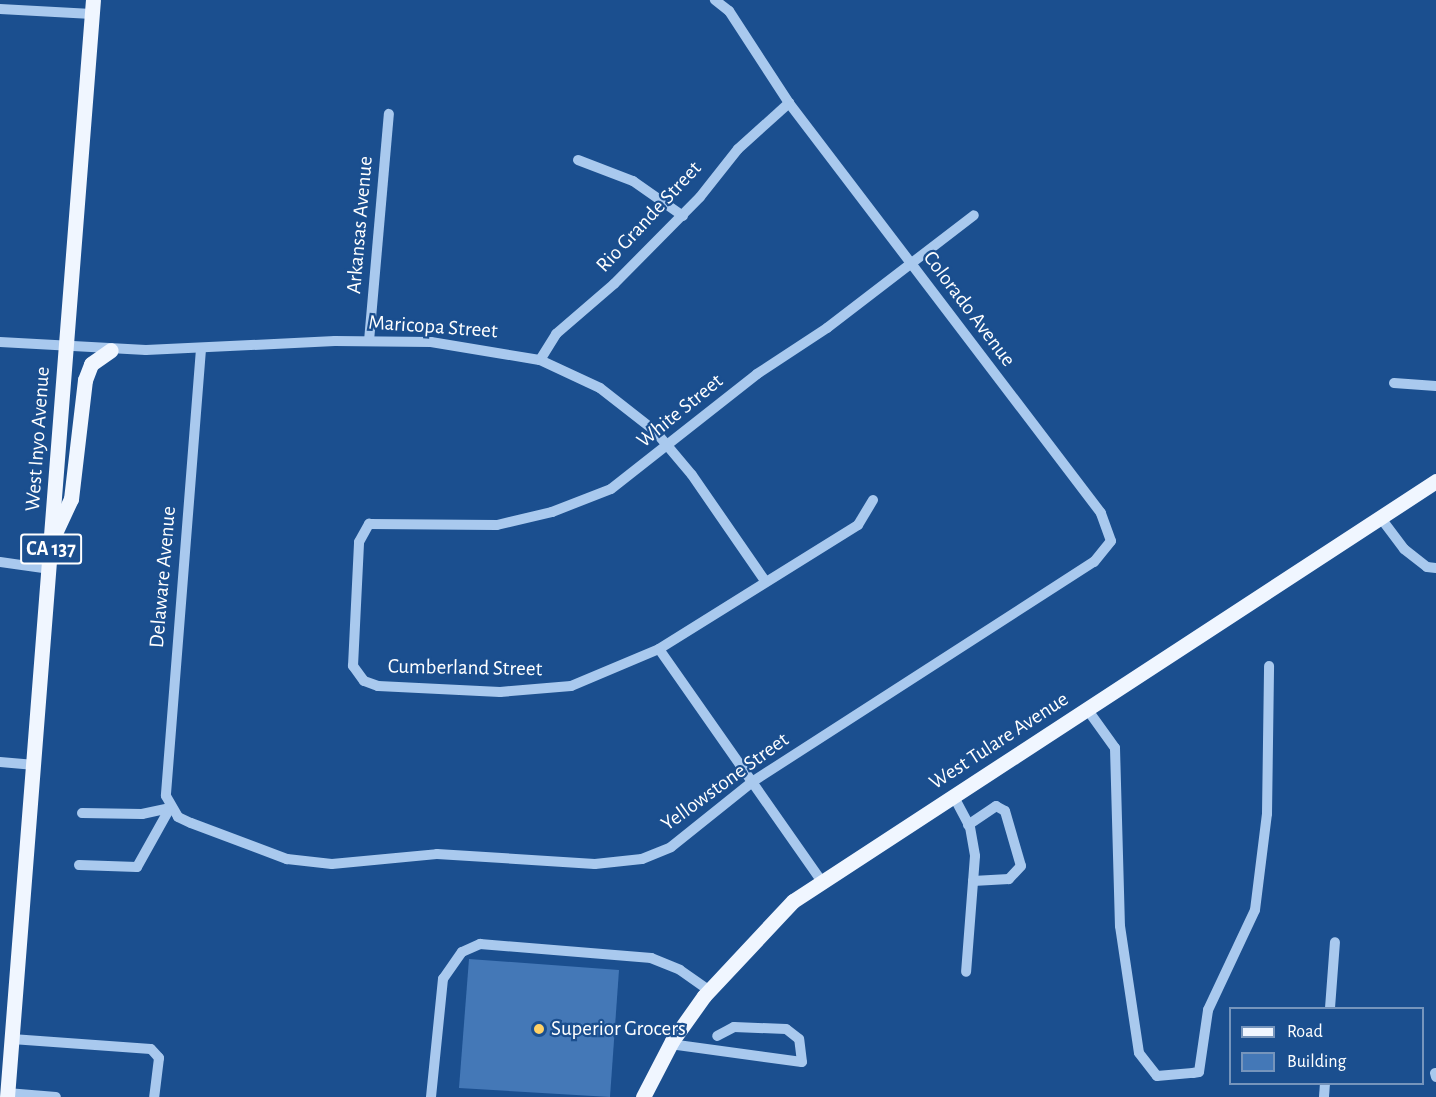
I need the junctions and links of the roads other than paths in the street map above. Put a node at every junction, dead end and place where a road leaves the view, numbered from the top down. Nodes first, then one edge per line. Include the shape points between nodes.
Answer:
1 (715, 0) edge
2 (92, 7) edge
3 (0, 9) edge
4 (789, 103) junction
5 (389, 114) dead end
6 (578, 160) dead end
7 (974, 215) dead end
8 (683, 216) junction
9 (911, 264) junction
10 (369, 340) junction
11 (0, 342) edge
12 (66, 346) junction
13 (201, 349) junction
14 (111, 350) junction
15 (540, 360) junction
16 (1394, 383) dead end
17 (1436, 386) edge
18 (669, 446) junction
19 (1436, 481) edge
20 (873, 500) dead end
21 (1380, 517) junction
22 (51, 542) junction
23 (1111, 542) joint
24 (0, 562) edge
25 (1436, 568) edge
26 (49, 569) junction
27 (765, 581) junction
28 (659, 649) junction
29 (1269, 666) dead end
30 (357, 675) joint
31 (1087, 709) junction
32 (0, 762) edge
33 (34, 765) junction
34 (752, 782) junction
35 (953, 795) junction
36 (170, 808) junction
37 (82, 813) dead end
38 (968, 825) junction
39 (79, 865) dead end
40 (821, 880) junction
41 (973, 881) junction
42 (1335, 942) dead end
43 (966, 972) dead end
44 (709, 990) junction
45 (1330, 1007) edge
46 (717, 1036) dead end
47 (12, 1039) junction
48 (670, 1044) junction
49 (7, 1095) edge
50 (56, 1097) edge
51 (154, 1097) edge
52 (431, 1097) edge
53 (643, 1097) edge

1 - 4 street, Colorado Avenue via 748,37
2 - 3 street
2 - 12 main road, West Inyo Avenue / CA 137
4 - 8 street, Rio Grande Street via 738,149
4 - 9 street, Colorado Avenue
5 - 10 street, Arkansas Avenue
6 - 8 street via 633,181
7 - 9 street, White Street
8 - 15 street, Rio Grande Street via 614,284 571,319
9 - 18 street, White Street via 757,374
9 - 23 street, Colorado Avenue via 1101,513
10 - 13 street, Maricopa Street
10 - 15 street, Maricopa Street via 467,345
11 - 12 street, Maricopa Street
12 - 14 street, Maricopa Street
12 - 22 main road, West Inyo Avenue / CA 137
13 - 14 street, Maricopa Street
13 - 36 street, Delaware Avenue via 165,780
14 - 22 main road via 91,364 85,380 71,499
15 - 18 street, Maricopa Street via 600,388
16 - 17 street
18 - 27 street, Maricopa Street
18 - 30 street, White Street via 611,489 529,519 472,527 395,520 369,524 359,542 350,657
19 - 21 main road, West Tulare Avenue
20 - 27 street, Cumberland Street via 858,525
21 - 25 street via 1404,549 1427,567
21 - 31 main road, West Tulare Avenue
22 - 26 main road, West Inyo Avenue / CA 137
23 - 34 street, Yellowstone Street via 1094,562
24 - 26 street
26 - 33 main road, West Inyo Avenue / CA 137
27 - 28 street, Cumberland Street
28 - 30 street, Cumberland Street via 602,676 539,690 378,686
28 - 34 street
29 - 31 street via 1267,814 1255,910 1208,1010 1198,1072 1157,1076 1139,1053 1120,926 1115,748
31 - 35 main road, West Tulare Avenue
32 - 33 street
33 - 47 main road, West Inyo Avenue / CA 137
34 - 36 street, Yellowstone Street via 671,847 642,859 614,863 437,854 358,864 310,863 261,853 191,823
34 - 40 street
35 - 38 street
35 - 40 main road, West Tulare Avenue
36 - 37 street via 142,814
36 - 39 street via 137,867
38 - 41 street via 975,856
38 - 41 street via 996,806 1005,811 1021,866 1009,879
40 - 44 main road, West Tulare Avenue via 764,928
41 - 43 street
42 - 45 street
44 - 48 main road, West Tulare Avenue
44 - 52 street via 680,970 651,958 480,944 462,952 443,979
46 - 48 street via 734,1027 786,1029 799,1039 802,1062
47 - 49 main road, West Inyo Avenue / CA 137
47 - 51 street via 151,1049 159,1058
48 - 53 main road, West Tulare Avenue
49 - 50 street

